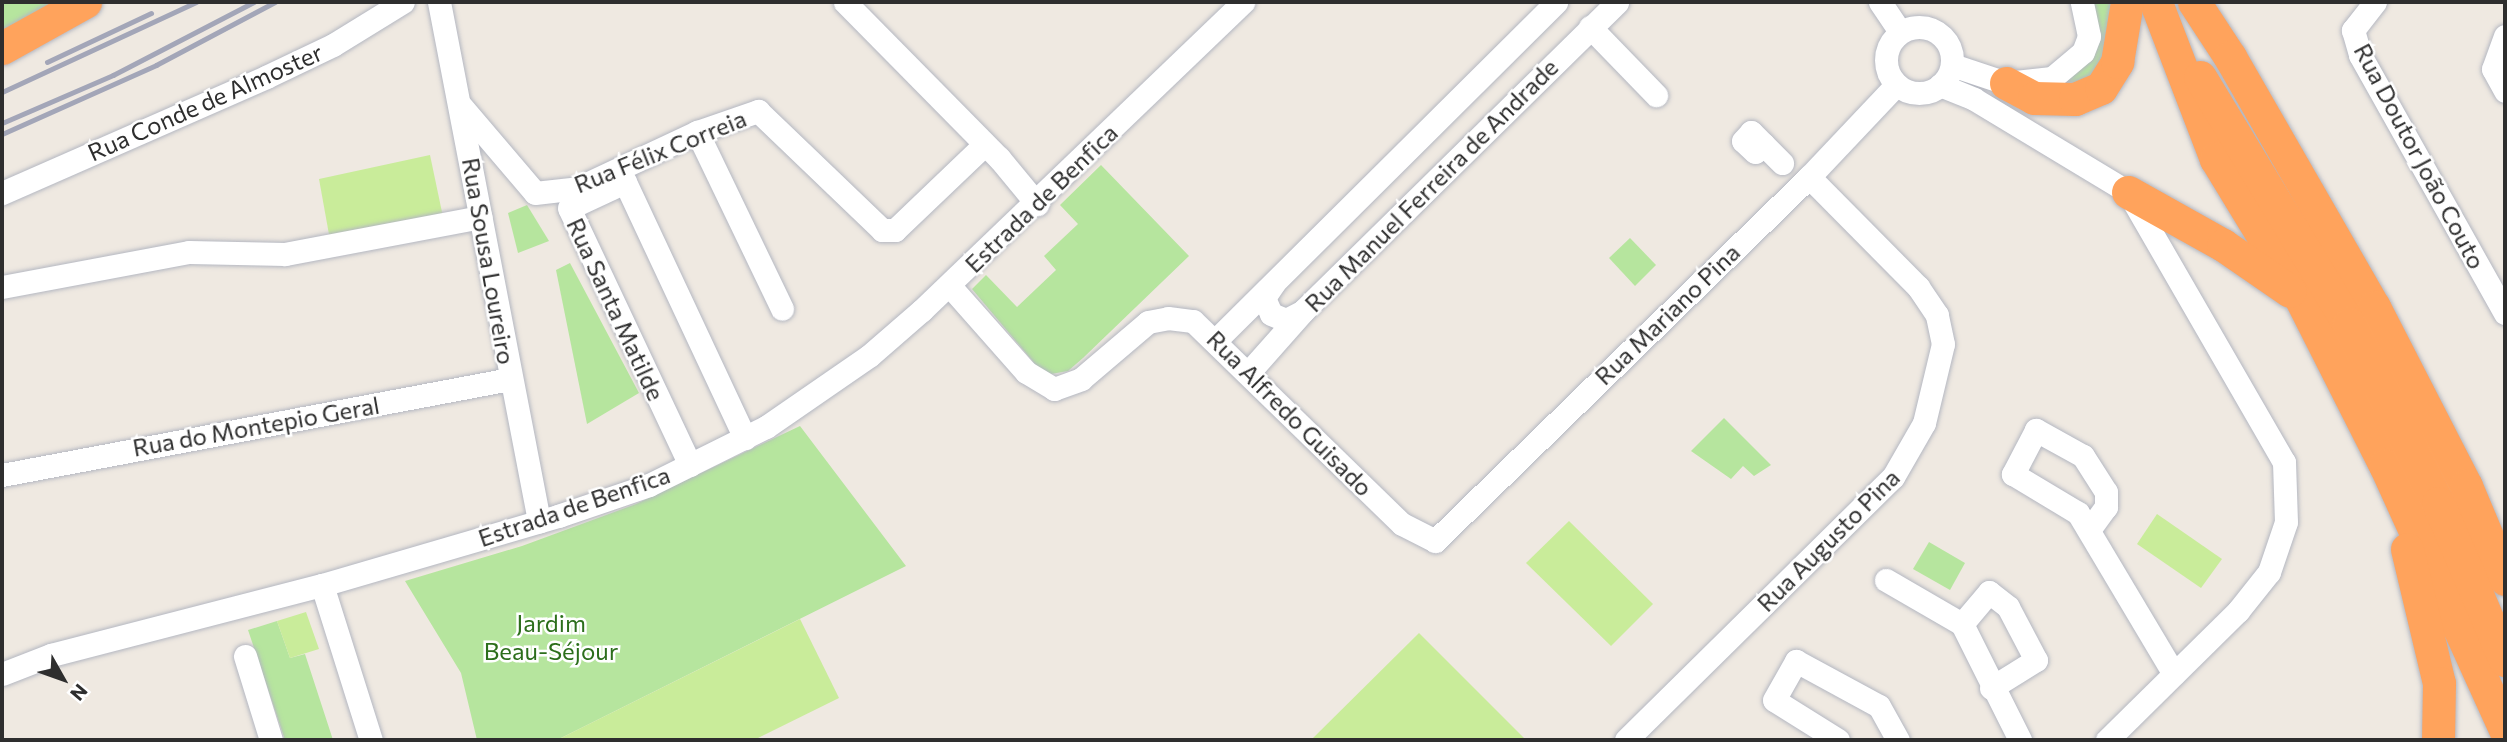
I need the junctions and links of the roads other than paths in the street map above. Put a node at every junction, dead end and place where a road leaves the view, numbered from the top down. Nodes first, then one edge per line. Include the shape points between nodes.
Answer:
1 (85, 2) edge
2 (403, 2) edge
3 (439, 2) edge
4 (845, 2) edge
5 (1243, 2) edge
6 (1556, 2) edge
7 (1617, 2) edge
8 (1880, 2) edge
9 (2082, 2) edge
10 (2194, 2) edge
11 (2209, 2) edge
12 (2375, 2) edge
13 (2146, 4) edge
14 (1590, 27) junction
15 (1900, 32) junction
16 (2505, 36) edge
17 (2, 48) edge
18 (2230, 57) junction
19 (1952, 65) junction
20 (2006, 83) junction
21 (1896, 85) junction
22 (1940, 85) junction
23 (2505, 91) edge
24 (1656, 95) dead end
25 (461, 106) junction
26 (697, 132) junction
27 (1763, 144) dead end
28 (992, 151) junction
29 (1782, 163) dead end
30 (1065, 177) junction
31 (1809, 177) junction
32 (2128, 192) junction
33 (2, 193) edge
34 (1037, 204) junction
35 (481, 217) junction
36 (1276, 280) junction
37 (949, 285) junction
38 (2, 286) edge
39 (2301, 299) junction
40 (782, 309) dead end
41 (1304, 310) junction
42 (2505, 313) edge
43 (1217, 339) junction
44 (1249, 372) junction
45 (510, 379) junction
46 (745, 438) junction
47 (690, 465) junction
48 (2385, 465) junction
49 (2, 475) edge
50 (539, 521) junction
51 (2089, 530) dead end
52 (1435, 541) joint
53 (2496, 547) edge
54 (2505, 579) edge
55 (1886, 580) dead end
56 (322, 585) junction
57 (1962, 624) junction
58 (245, 656) dead end
59 (2505, 660) edge
60 (2, 674) edge
61 (2174, 674) junction
62 (1991, 688) junction
63 (2505, 730) edge
64 (271, 740) edge
65 (371, 740) edge
66 (1626, 740) edge
67 (1838, 740) edge
68 (1898, 740) edge
69 (2020, 740) edge
70 (2108, 740) edge
71 (2438, 740) edge

1 - 17 highway
2 - 33 street, Rua Conde de Almoster via 333,45 266,78
3 - 25 street, Rua Sousa Loureiro
4 - 28 street
5 - 30 street, Estrada de Benfica
6 - 36 street, Rua Manuel Ferreira de Andrade
7 - 14 street, Rua Manuel Ferreira de Andrade
8 - 15 street
9 - 20 street via 2090,36 2083,52 2052,78
10 - 18 highway
11 - 18 highway
12 - 42 street, Rua Doutor João Couto via 2353,30 2360,55
13 - 20 highway via 2101,88 2075,99 2034,98
13 - 39 highway via 2216,159
13 - 59 highway via 2349,324 2438,503
14 - 24 street
14 - 41 street, Rua Manuel Ferreira de Andrade
15 - 19 street via 1930,29 1947,43
15 - 21 street via 1885,58
16 - 23 street via 2493,69
18 - 53 highway via 2374,307
19 - 20 street
19 - 22 street
21 - 22 street via 1918,94
21 - 31 street, Rua Mariano Pina
22 - 32 street via 1973,99
25 - 26 street, Rua Félix Correia via 535,193 578,188
25 - 35 street, Rua Sousa Loureiro
26 - 28 street, Rua Félix Correia via 758,111 882,230 895,230
26 - 40 street
27 - 29 street
28 - 30 street via 1036,180
28 - 34 street
30 - 34 street, Estrada de Benfica
31 - 52 street, Rua Mariano Pina
31 - 66 street, Rua Augusto Pina via 1917,287 1937,315 1943,344 1924,423 1893,477
32 - 39 highway via 2223,245
32 - 61 street via 2284,462 2286,522 2269,572 2238,611
34 - 37 street, Estrada de Benfica
35 - 38 street via 285,254 190,252
35 - 45 street, Rua Sousa Loureiro
36 - 41 street via 1264,298 1271,314 1286,320
36 - 43 street, Rua Manuel Ferreira de Andrade
37 - 43 street, Rua Alfredo Guisado via 1026,372 1054,389 1080,379 1148,322 1193,320
37 - 46 street, Estrada de Benfica via 869,356 803,405
39 - 48 highway
41 - 44 street, Rua Manuel Ferreira de Andrade
43 - 44 street, Rua Alfredo Guisado
44 - 52 street, Rua Alfredo Guisado via 1402,524
45 - 49 street, Rua do Montepio Geral
45 - 50 street, Rua Sousa Loureiro
46 - 47 street, Estrada de Benfica
46 - 47 street, Rua Santa Matilde via 625,182 569,208
47 - 50 street, Estrada de Benfica via 649,485
48 - 63 highway
48 - 71 highway via 2435,666
50 - 56 street, Estrada de Benfica
51 - 61 street
53 - 54 highway
55 - 57 street
56 - 60 street, Estrada de Benfica via 51,655
56 - 65 street
57 - 62 street
57 - 62 street via 1989,592 2008,607 2036,660
58 - 64 street
61 - 70 street
62 - 69 street
67 - 68 street via 1774,700 1796,661 1879,705

